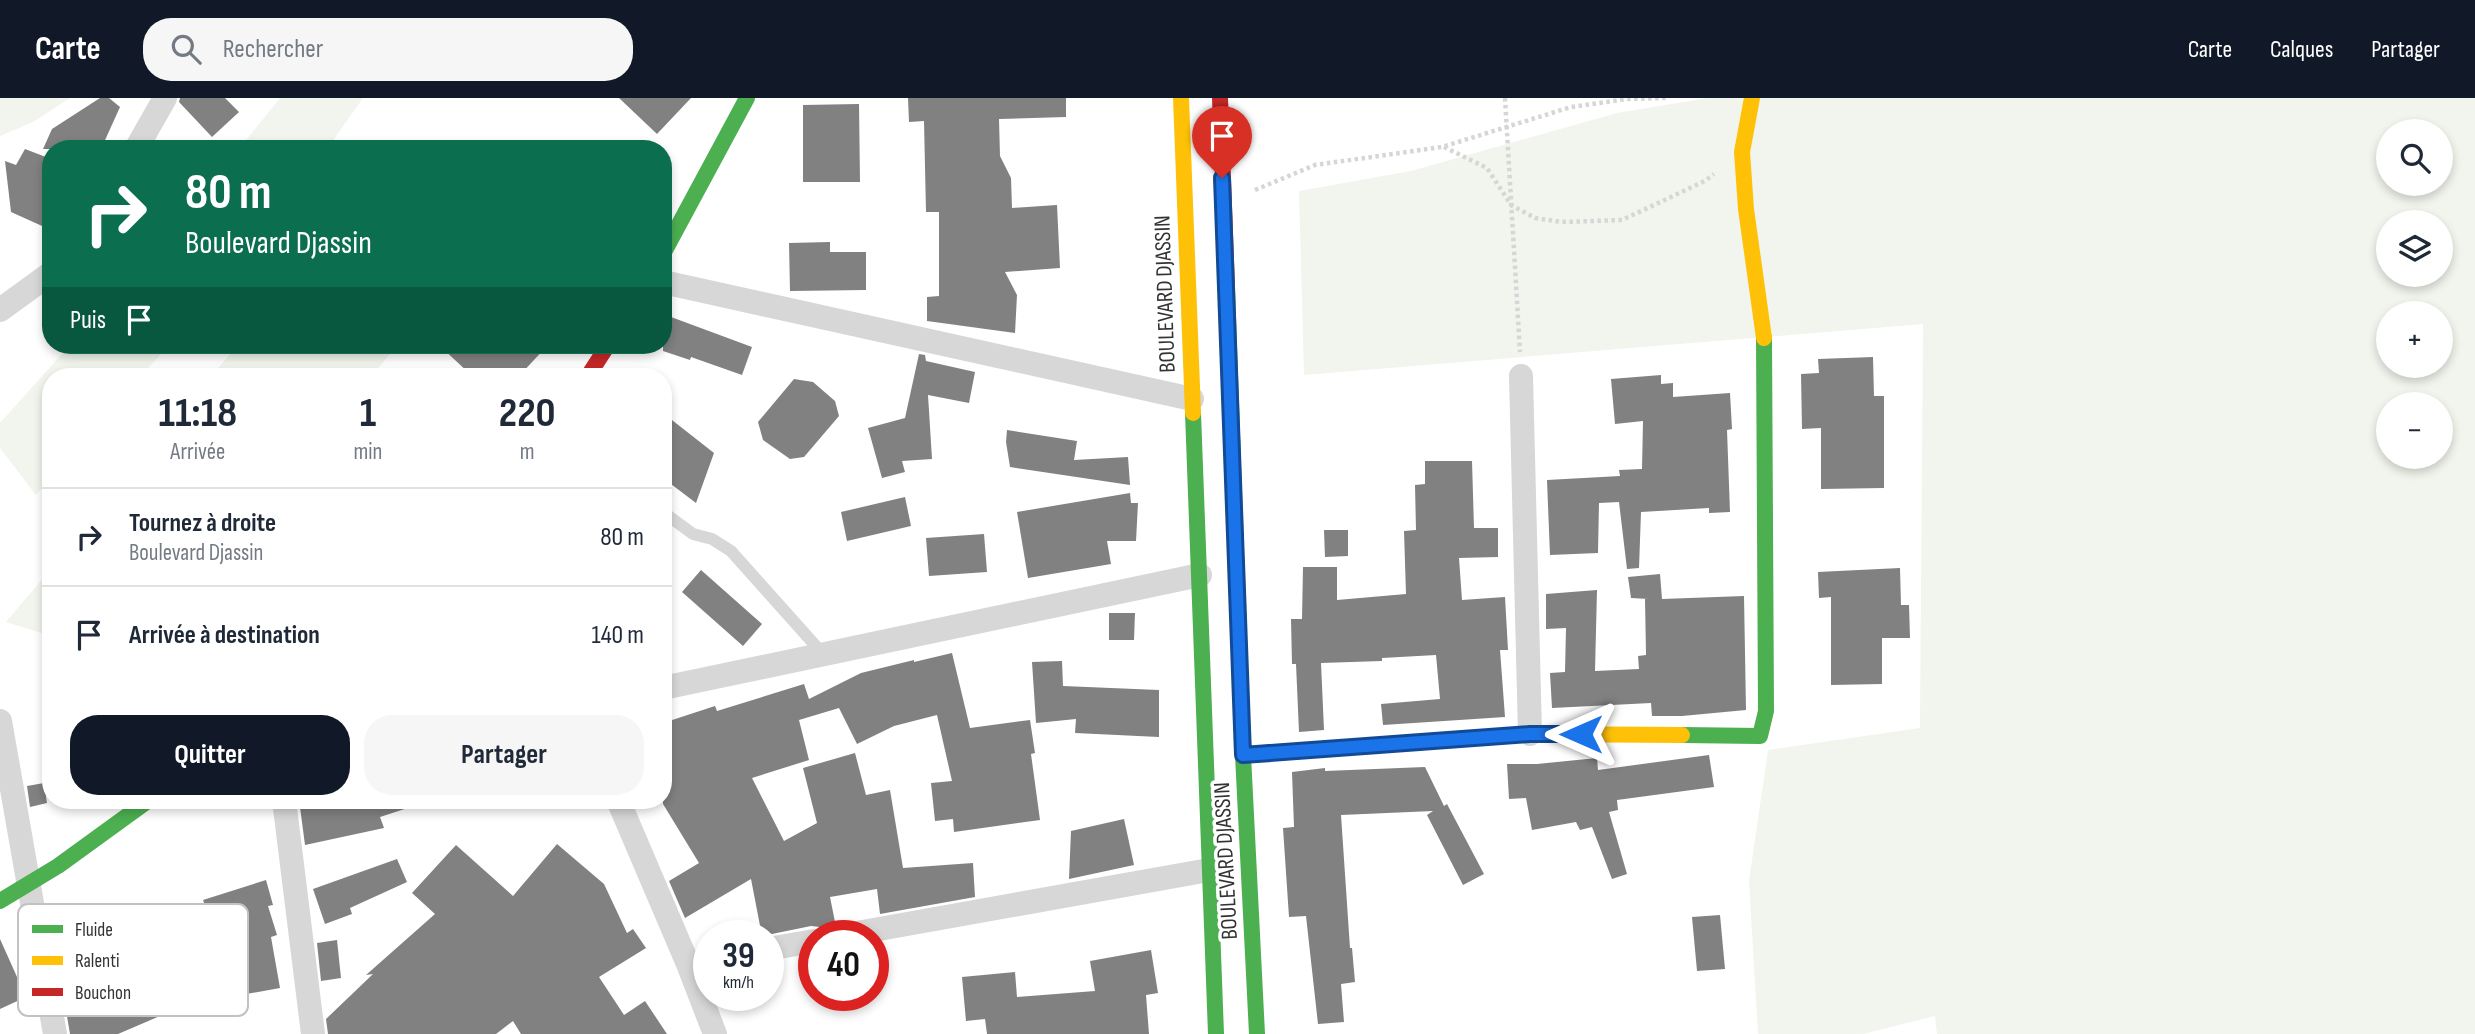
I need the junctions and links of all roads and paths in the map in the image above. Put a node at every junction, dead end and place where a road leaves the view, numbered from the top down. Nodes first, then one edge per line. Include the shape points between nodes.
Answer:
1 (165, 98) edge
2 (747, 98) edge
3 (1181, 98) edge
4 (1220, 98) edge
5 (1505, 98) edge
6 (1666, 98) edge
7 (1752, 98) edge
8 (1506, 125) junction
9 (141, 140) edge
10 (1442, 147) junction
11 (1742, 152) junction
12 (1223, 205) junction
13 (1511, 205) junction
14 (672, 237) edge
15 (42, 280) edge
16 (672, 284) edge
17 (0, 310) edge
18 (1521, 376) joint
19 (1192, 399) junction
20 (672, 518) edge
21 (1200, 575) junction
22 (823, 654) junction
23 (672, 686) edge
24 (0, 721) edge
25 (1530, 734) junction
26 (1243, 755) junction
27 (137, 809) edge
28 (285, 809) edge
29 (622, 809) edge
30 (1209, 870) junction
31 (28, 887) junction
32 (0, 901) edge
33 (31, 904) edge
34 (889, 927) edge
35 (693, 952) edge
36 (710, 1011) edge
37 (52, 1016) edge
38 (55, 1034) edge
39 (313, 1034) edge
40 (715, 1034) edge
41 (1216, 1034) edge
42 (1257, 1034) edge

1 - 9 street
2 - 14 main road
3 - 19 main road, BOULEVARD DJASSIN
4 - 12 main road, BOULEVARD DJASSIN
5 - 8 path
6 - 8 path via 1571,107
7 - 11 main road
8 - 10 path
8 - 13 path
10 - 12 path via 1315,165
10 - 13 path via 1487,168
11 - 13 path via 1705,181 1622,220 1562,222 1535,218
11 - 25 main road via 1764,331 1766,711 1760,736
12 - 26 main road, BOULEVARD DJASSIN
13 - 18 path
15 - 17 street
16 - 19 street
18 - 25 street
19 - 21 main road, BOULEVARD DJASSIN
20 - 22 lane via 731,551
21 - 22 street
21 - 30 main road, BOULEVARD DJASSIN
22 - 23 street
24 - 31 street
25 - 26 main road
26 - 42 main road, BOULEVARD DJASSIN
27 - 31 main road
28 - 39 street
29 - 35 street
30 - 34 street
30 - 41 main road, BOULEVARD DJASSIN
31 - 32 main road
31 - 33 street
36 - 40 street
37 - 38 street

